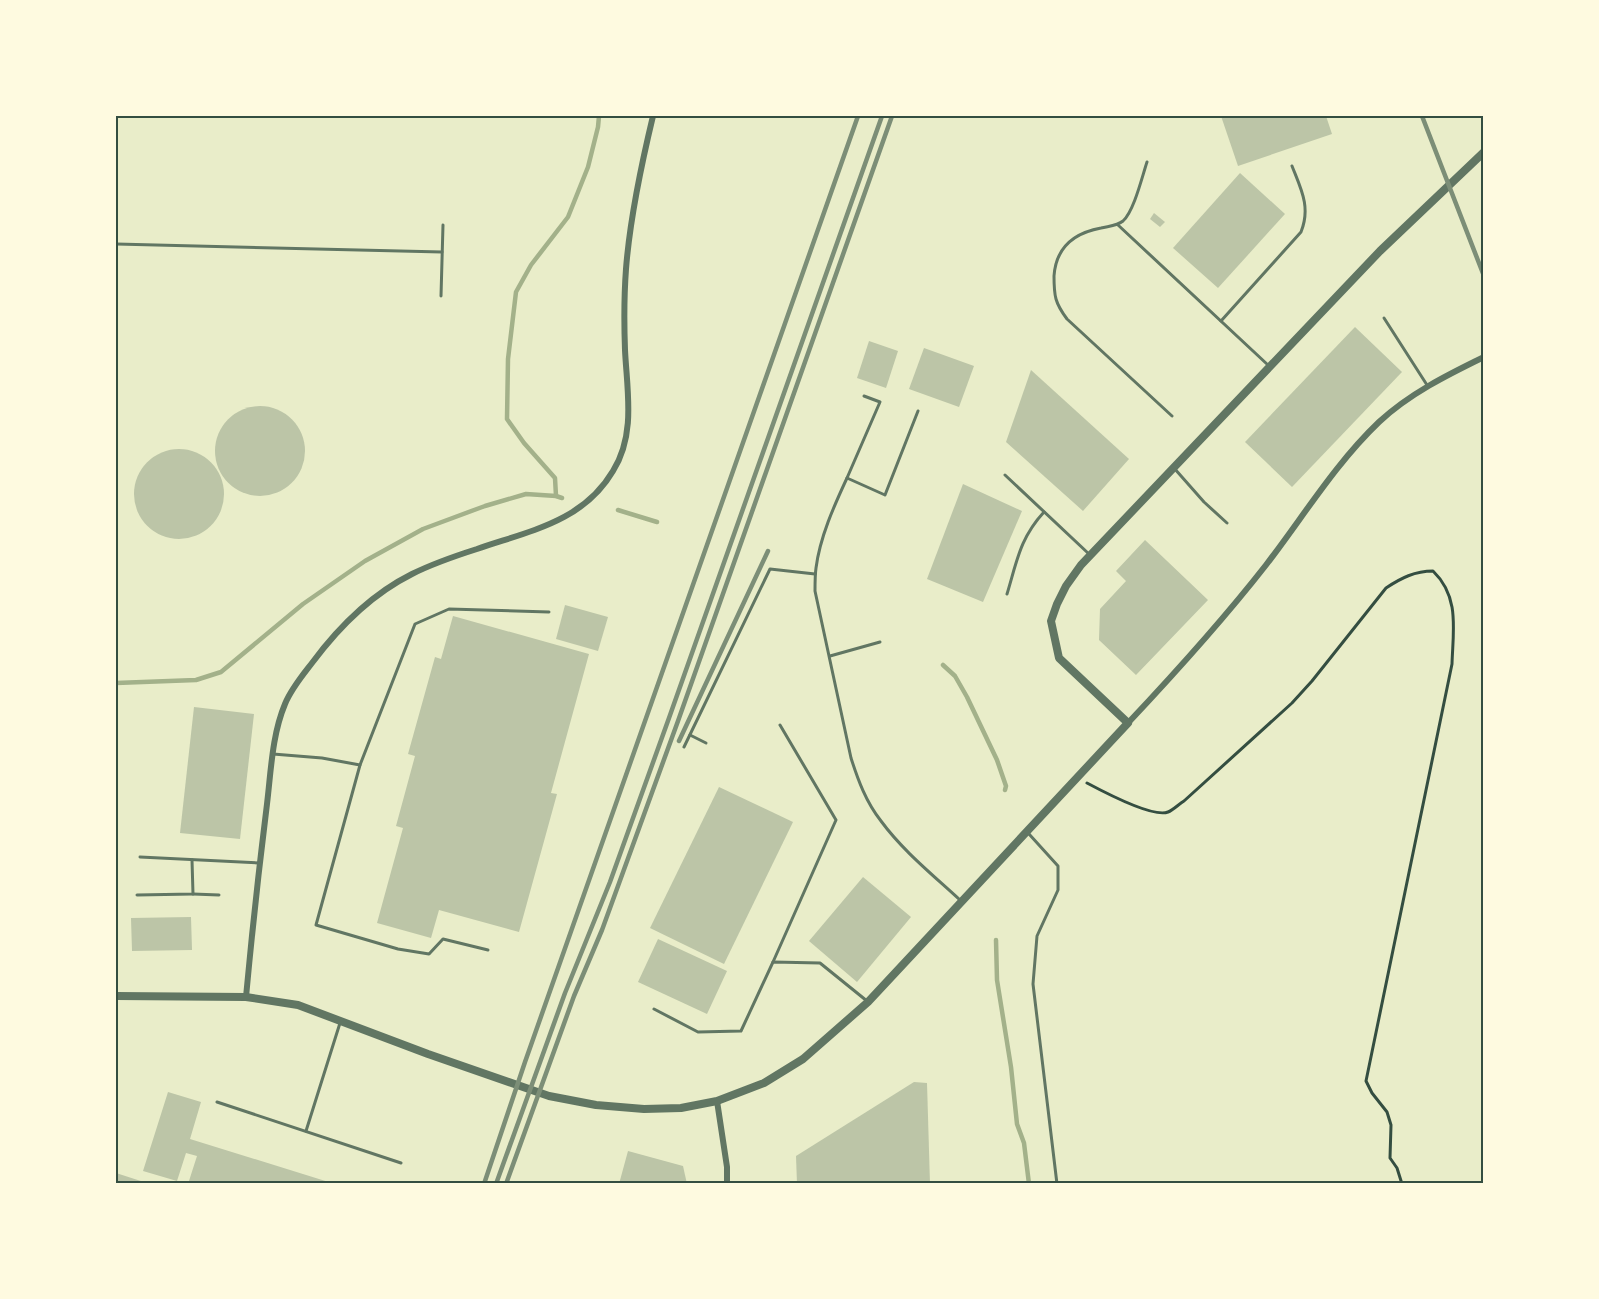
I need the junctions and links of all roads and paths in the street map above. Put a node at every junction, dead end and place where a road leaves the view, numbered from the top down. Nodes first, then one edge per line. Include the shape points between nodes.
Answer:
1 (653, 116) edge
2 (1484, 152) edge
3 (1147, 162) dead end
4 (1292, 166) dead end
5 (443, 225) dead end
6 (1119, 225) junction
7 (116, 244) edge
8 (442, 252) junction
9 (441, 296) dead end
10 (1384, 318) dead end
11 (1221, 321) junction
12 (1484, 357) edge
13 (1270, 366) junction
14 (1428, 386) junction
15 (864, 396) dead end
16 (918, 411) dead end
17 (1172, 416) dead end
18 (1174, 468) junction
19 (1005, 475) dead end
20 (847, 478) junction
21 (1044, 512) junction
22 (1227, 523) dead end
23 (1091, 555) junction
24 (816, 574) junction
25 (1007, 594) dead end
26 (549, 612) dead end
27 (880, 642) dead end
28 (829, 656) junction
29 (1128, 723) junction
30 (780, 725) dead end
31 (690, 735) junction
32 (706, 743) dead end
33 (684, 747) dead end
34 (273, 753) junction
35 (360, 765) junction
36 (1077, 777) junction
37 (1027, 831) junction
38 (140, 857) dead end
39 (192, 861) junction
40 (259, 863) junction
41 (193, 894) junction
42 (137, 895) dead end
43 (219, 895) dead end
44 (962, 901) junction
45 (488, 950) dead end
46 (773, 962) junction
47 (116, 996) edge
48 (246, 997) junction
49 (868, 1002) junction
50 (654, 1009) dead end
51 (341, 1021) junction
52 (717, 1101) junction
53 (217, 1102) dead end
54 (306, 1132) junction
55 (401, 1163) dead end
56 (727, 1184) edge
57 (1057, 1184) edge
58 (1402, 1184) edge

1 - 34 street via 631,228 624,308 628,432 615,468 591,499 562,519 411,574 361,609 339,629 297,682 286,700
2 - 13 street via 1380,251
3 - 6 lane via 1131,211
4 - 11 lane via 1305,199 1301,232
5 - 8 lane
6 - 11 lane
6 - 17 lane via 1085,233 1065,244 1056,265 1054,296 1066,319
7 - 8 lane
8 - 9 lane
10 - 14 lane
11 - 13 lane
12 - 14 street
13 - 18 street
14 - 29 street via 1381,421 1354,448 1266,565
15 - 20 lane via 880,402
16 - 20 lane via 885,495
18 - 22 lane
18 - 23 street
19 - 21 lane
20 - 24 lane via 821,544
21 - 23 lane
21 - 25 lane via 1022,544
23 - 29 street via 1057,604 1052,621 1059,658
24 - 28 lane via 815,591
24 - 31 lane via 770,569
26 - 35 lane via 449,609 415,624
27 - 28 lane
28 - 44 lane via 851,758 867,797 897,841
29 - 36 street
30 - 46 lane via 836,819
31 - 32 lane
31 - 33 lane
34 - 35 lane
34 - 40 street
35 - 45 lane via 316,925 429,954 443,939
36 - 37 street
36 - 58 path via 1139,807 1167,812 1292,703 1386,588 1420,571 1433,571 1438,576 1451,598 1453,610 1452,664 1366,1081 1387,1112 1391,1125 1390,1158
37 - 44 street
37 - 57 lane via 1058,866 1058,890 1037,936 1033,984
38 - 39 lane
39 - 40 lane
39 - 41 lane
40 - 48 street
41 - 42 lane
41 - 43 lane
44 - 49 street
46 - 49 lane via 819,963
46 - 50 lane via 741,1031 698,1032
47 - 48 street
48 - 51 street via 298,1005
49 - 52 street via 803,1059 764,1083
51 - 52 street via 549,1096 644,1109 681,1108
51 - 54 lane
52 - 56 street
53 - 54 lane
54 - 55 lane

